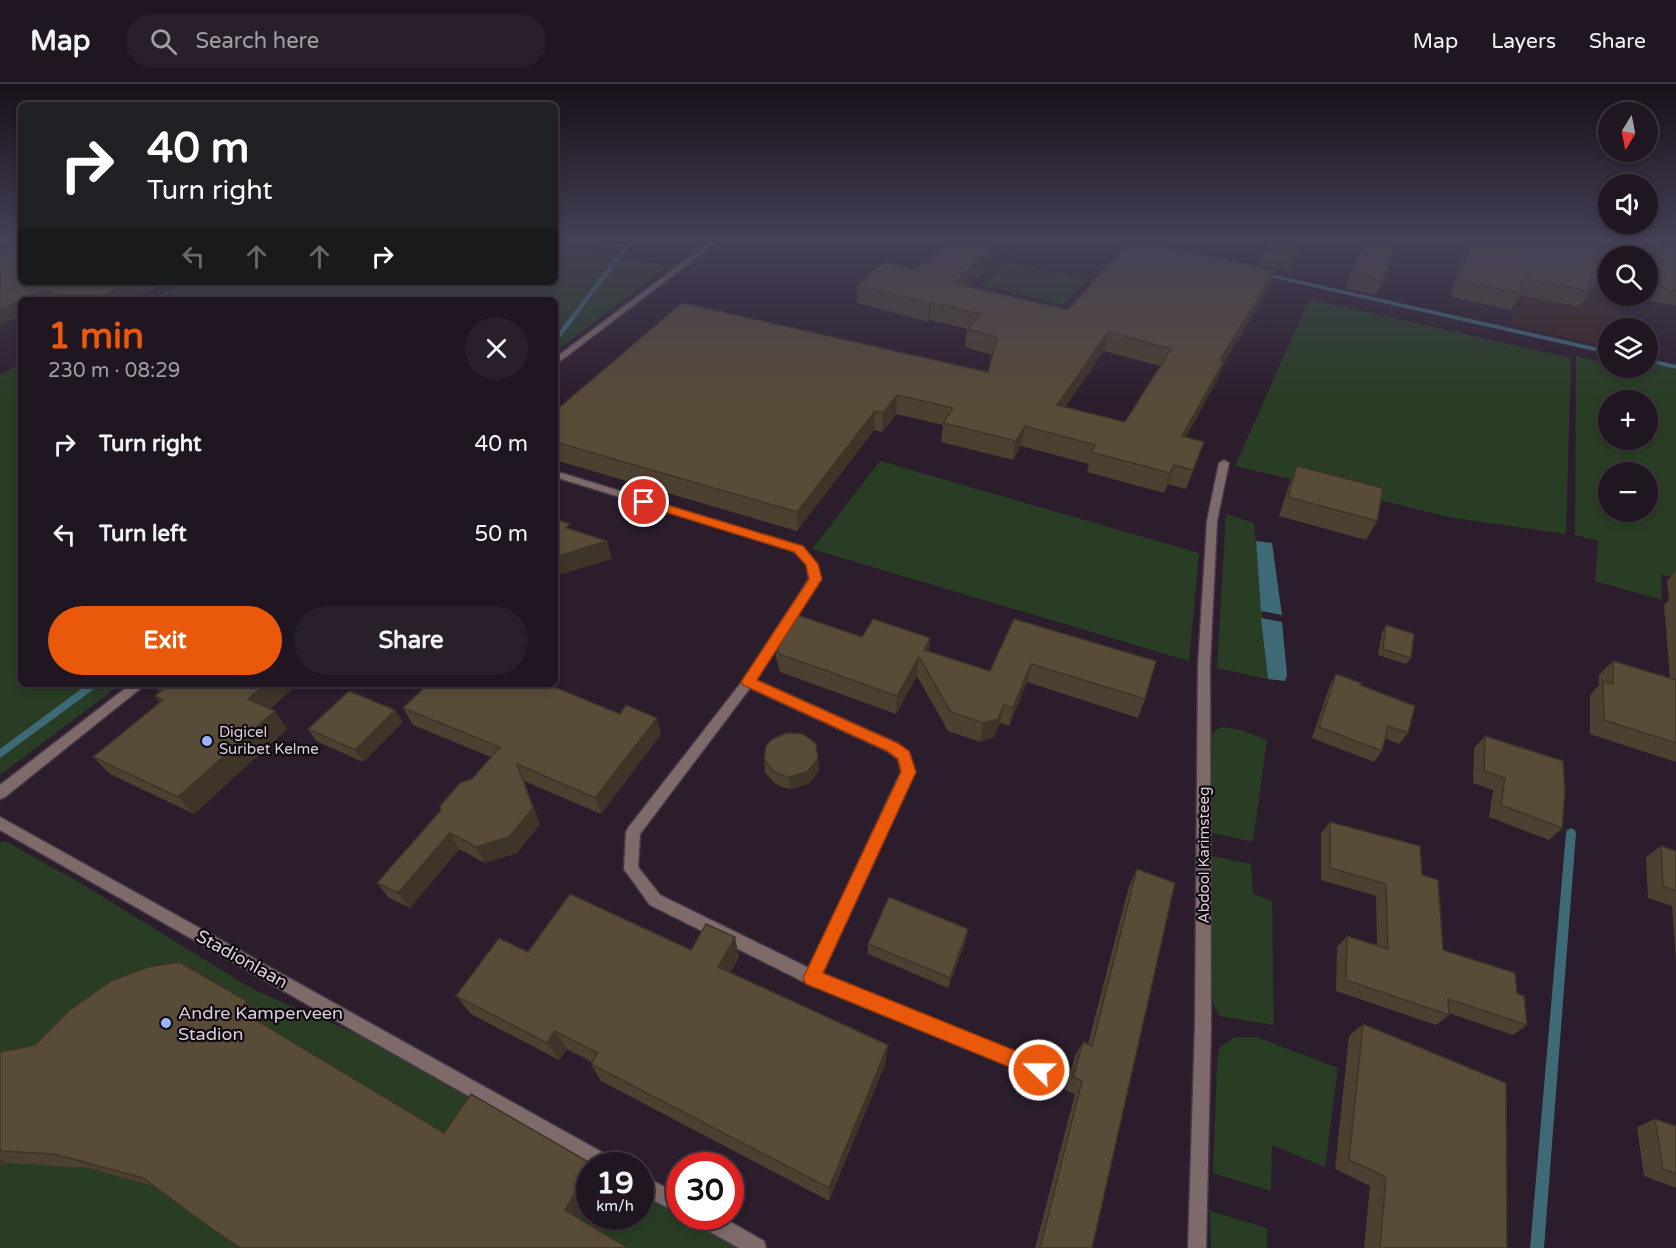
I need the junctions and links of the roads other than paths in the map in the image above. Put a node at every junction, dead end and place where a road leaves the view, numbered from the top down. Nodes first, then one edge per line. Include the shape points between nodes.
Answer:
1 (646, 293) edge
2 (558, 360) edge
3 (1224, 463) dead end
4 (558, 475) edge
5 (748, 682) junction
6 (136, 687) edge
7 (0, 793) edge
8 (0, 823) edge
9 (812, 978) junction
10 (1039, 1070) dead end
11 (585, 1152) edge
12 (726, 1230) edge
13 (757, 1248) edge
14 (1197, 1248) edge

1 - 2 street
3 - 14 street, Abdool Karimsteeg via 1212,521 1204,664 1203,1014
4 - 5 street via 798,549 812,564 816,579
5 - 9 street via 892,747 904,756 908,772
5 - 9 street via 633,832 631,869 655,900
6 - 7 street
8 - 11 street, Stadionlaan
9 - 10 street
12 - 13 street

